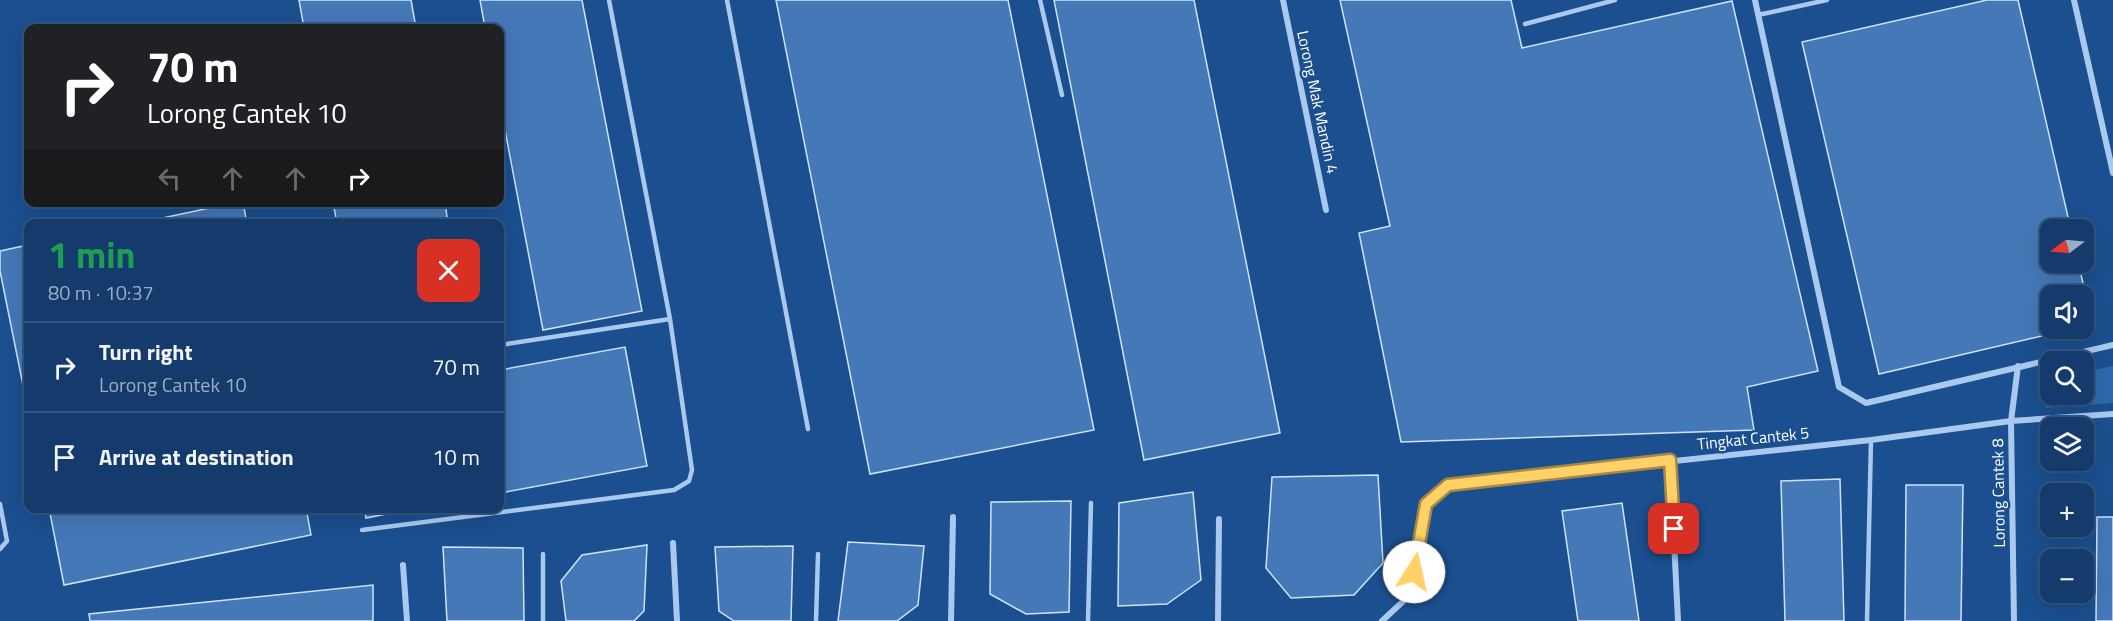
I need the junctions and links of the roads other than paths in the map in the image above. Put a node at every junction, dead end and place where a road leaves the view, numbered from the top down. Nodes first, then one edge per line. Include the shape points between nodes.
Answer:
1 (609, 0) edge
2 (727, 0) edge
3 (1040, 0) edge
4 (1283, 0) edge
5 (1615, 0) edge
6 (1755, 0) edge
7 (1827, 0) edge
8 (2074, 0) edge
9 (1758, 15) junction
10 (1525, 24) dead end
11 (1062, 95) dead end
12 (2113, 173) edge
13 (1326, 210) dead end
14 (670, 319) junction
15 (504, 344) edge
16 (2113, 345) edge
17 (2018, 366) junction
18 (2113, 414) edge
19 (2011, 421) junction
20 (808, 429) dead end
21 (1871, 440) junction
22 (1670, 460) junction
23 (1091, 503) dead end
24 (0, 504) edge
25 (504, 512) edge
26 (495, 513) edge
27 (953, 517) dead end
28 (1219, 519) dead end
29 (362, 530) dead end
30 (673, 543) dead end
31 (0, 549) edge
32 (543, 554) dead end
33 (818, 554) dead end
34 (403, 566) dead end
35 (407, 621) edge
36 (543, 621) edge
37 (677, 621) edge
38 (816, 621) edge
39 (951, 621) edge
40 (1088, 621) edge
41 (1218, 621) edge
42 (1382, 621) edge
43 (1678, 621) edge
44 (1867, 621) edge
45 (2014, 621) edge

1 - 14 lane
2 - 20 lane
3 - 11 lane
4 - 13 street, Lorong Mak Mandin 4
5 - 10 lane
6 - 9 street
7 - 9 lane
8 - 12 street
9 - 17 street via 1839,387 1866,403
14 - 15 lane
14 - 25 lane via 692,470 689,481 674,490
16 - 17 street
17 - 19 street, Lorong Cantek 8
18 - 19 street, Tingkat Cantek 5
19 - 21 street, Tingkat Cantek 5
19 - 45 street, Lorong Cantek 8
21 - 22 street, Tingkat Cantek 5
21 - 44 lane
22 - 42 street, Tingkat Cantek 5 via 1448,485 1426,504 1411,594
22 - 43 street
23 - 40 lane
24 - 31 lane via 7,540
26 - 29 lane
27 - 39 street
28 - 41 street
30 - 37 street
32 - 36 lane
33 - 38 lane
34 - 35 street

